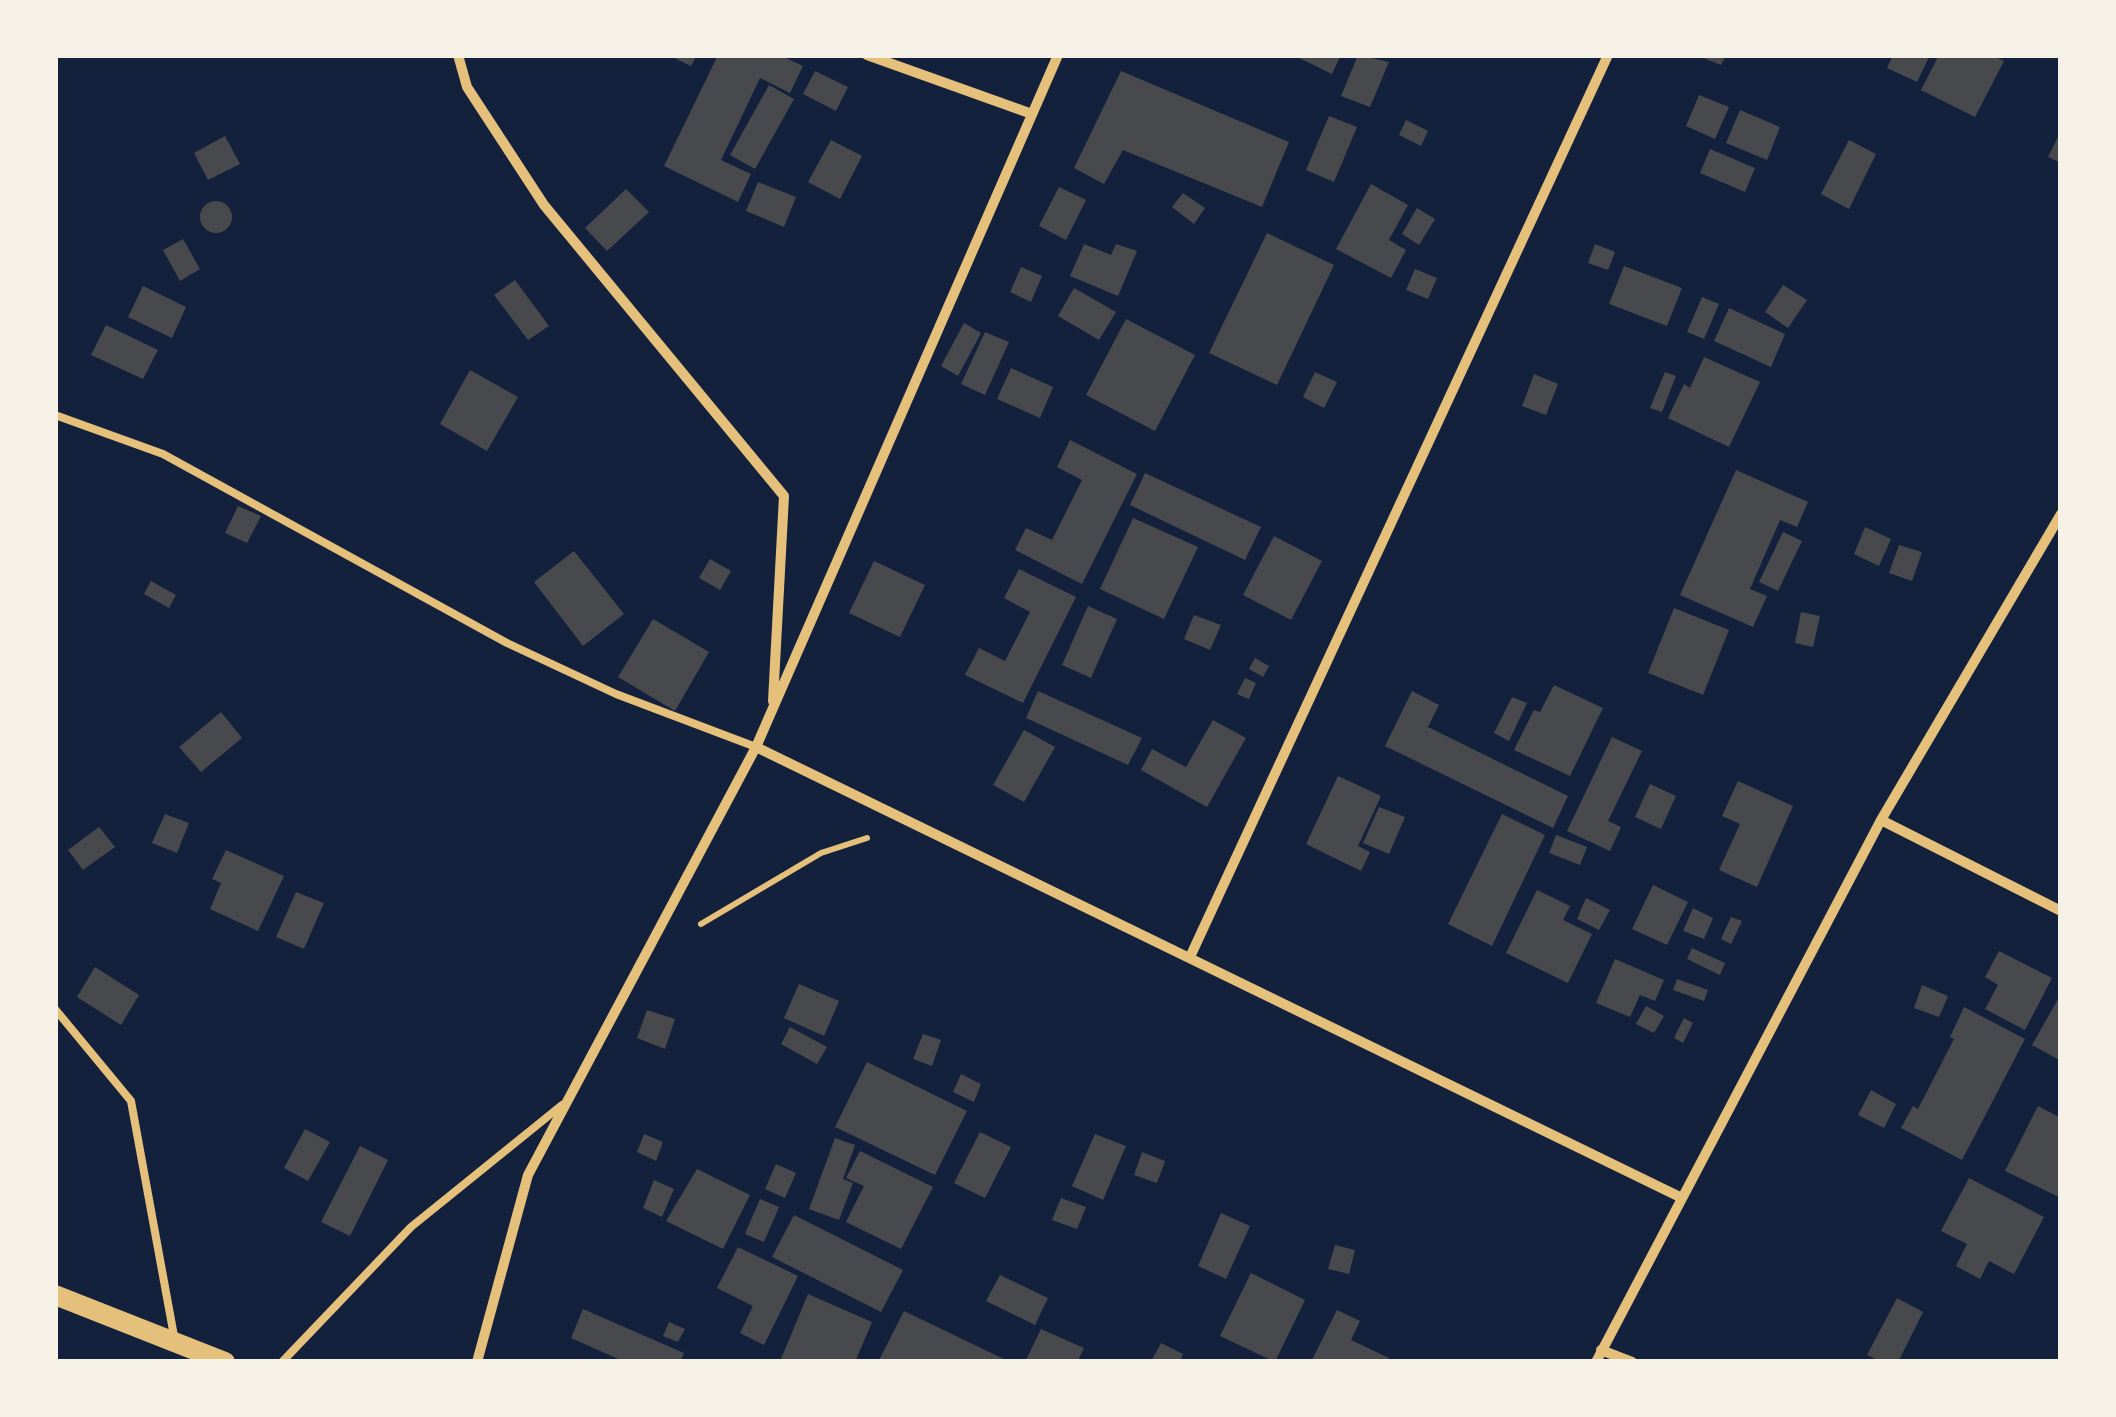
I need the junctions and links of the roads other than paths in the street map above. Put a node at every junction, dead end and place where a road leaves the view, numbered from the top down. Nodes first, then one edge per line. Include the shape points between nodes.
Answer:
1 (458, 55) edge
2 (867, 55) edge
3 (1058, 55) edge
4 (1608, 55) edge
5 (1032, 114) junction
6 (55, 415) edge
7 (2061, 514) edge
8 (772, 707) junction
9 (756, 746) junction
10 (1881, 820) junction
11 (2061, 911) edge
12 (1190, 956) junction
13 (55, 1008) edge
14 (566, 1102) junction
15 (1682, 1198) junction
16 (55, 1295) edge
17 (175, 1341) junction
18 (1602, 1350) junction
19 (224, 1362) edge
20 (282, 1362) edge
21 (477, 1362) edge
22 (1596, 1362) edge
23 (1632, 1362) edge

1 - 8 street via 467,87 544,205 784,496
2 - 5 street
3 - 5 street
4 - 12 street
5 - 8 street
6 - 9 lane via 163,454 507,643 616,694
7 - 10 street
8 - 9 street
9 - 12 street
9 - 14 street
10 - 11 street
10 - 15 street
12 - 15 street
13 - 17 lane via 131,1101
14 - 20 lane via 411,1227
14 - 21 street via 528,1175
15 - 18 street
16 - 17 main road
17 - 19 main road
18 - 22 street
18 - 23 street

